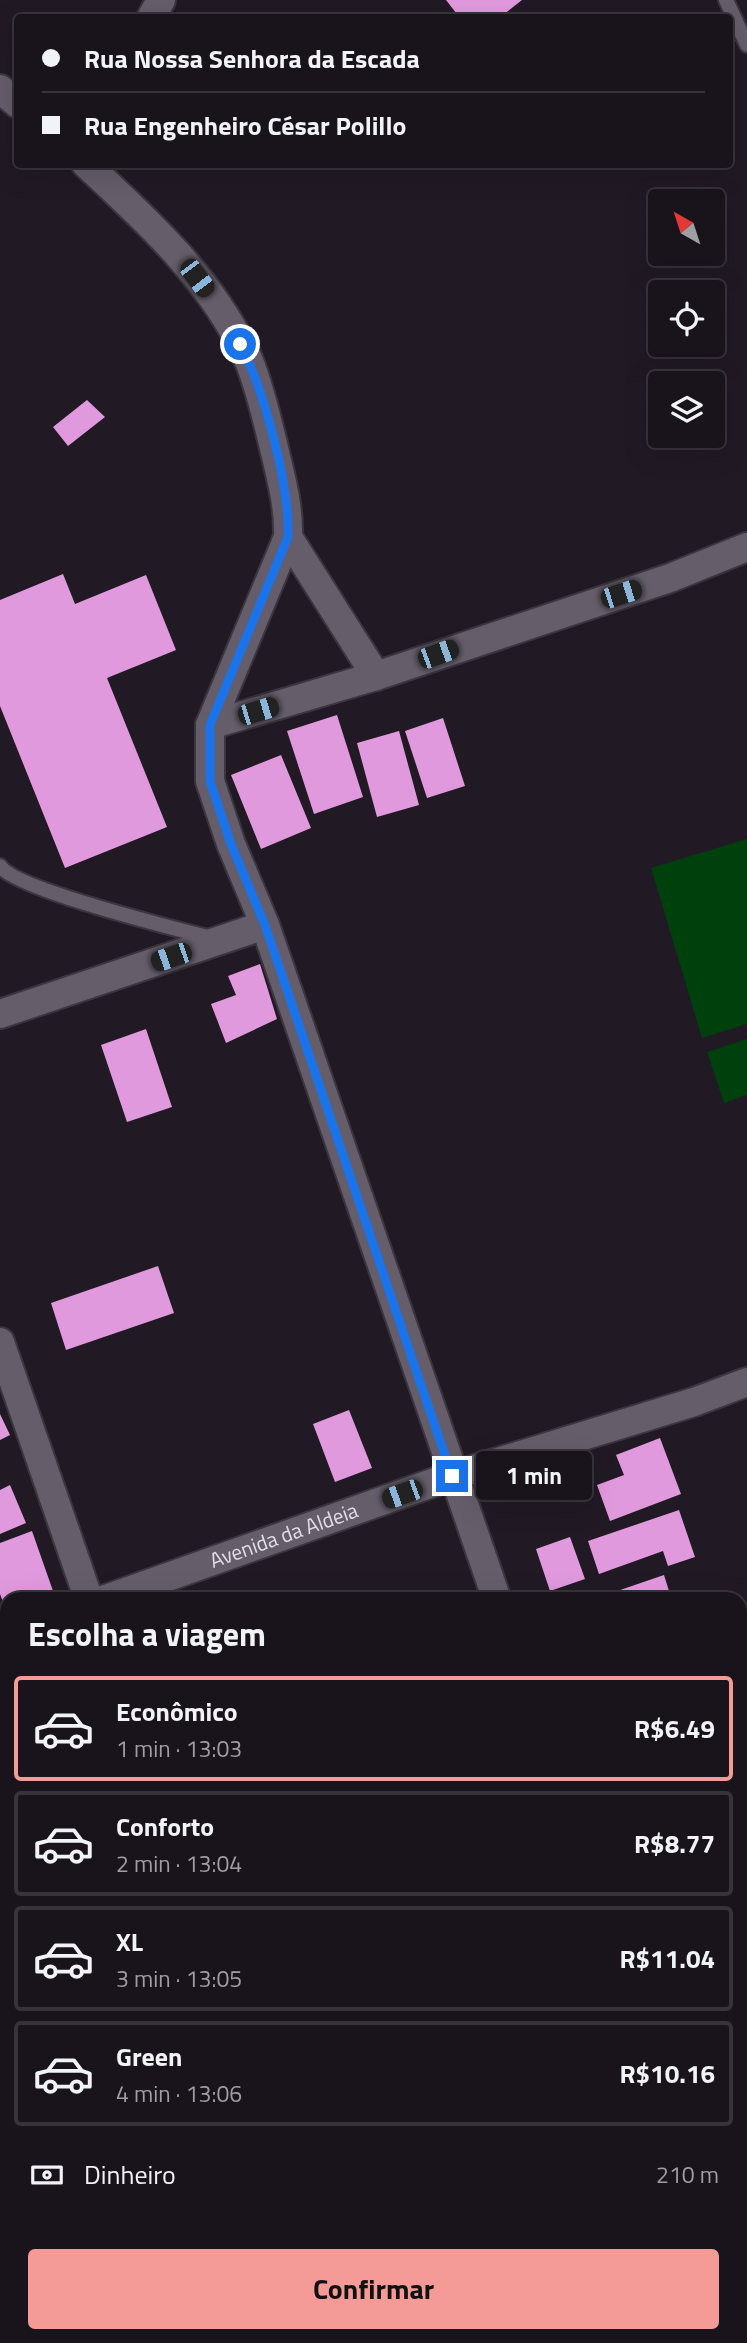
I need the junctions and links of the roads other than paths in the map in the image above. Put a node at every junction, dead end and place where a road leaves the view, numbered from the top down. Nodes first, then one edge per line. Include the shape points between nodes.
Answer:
1 (733, 15) edge
2 (747, 45) edge
3 (0, 89) edge
4 (14, 101) edge
5 (90, 168) edge
6 (288, 537) junction
7 (747, 547) edge
8 (376, 676) junction
9 (210, 725) junction
10 (0, 866) edge
11 (265, 925) junction
12 (219, 940) junction
13 (0, 1014) edge
14 (0, 1342) edge
15 (747, 1382) edge
16 (452, 1476) junction
17 (86, 1592) edge
18 (126, 1592) edge
19 (494, 1592) edge

1 - 2 lane
3 - 4 street
5 - 6 street via 184,262 227,320 249,361 267,417 289,512
6 - 8 street
6 - 9 street
7 - 8 street via 670,578
8 - 9 street
9 - 11 street via 210,781
10 - 12 lane via 35,885 105,909
11 - 12 street
11 - 16 street
12 - 13 street
14 - 17 street
15 - 16 street, Avenida da Aldeia
16 - 18 street, Avenida da Aldeia
16 - 19 street

